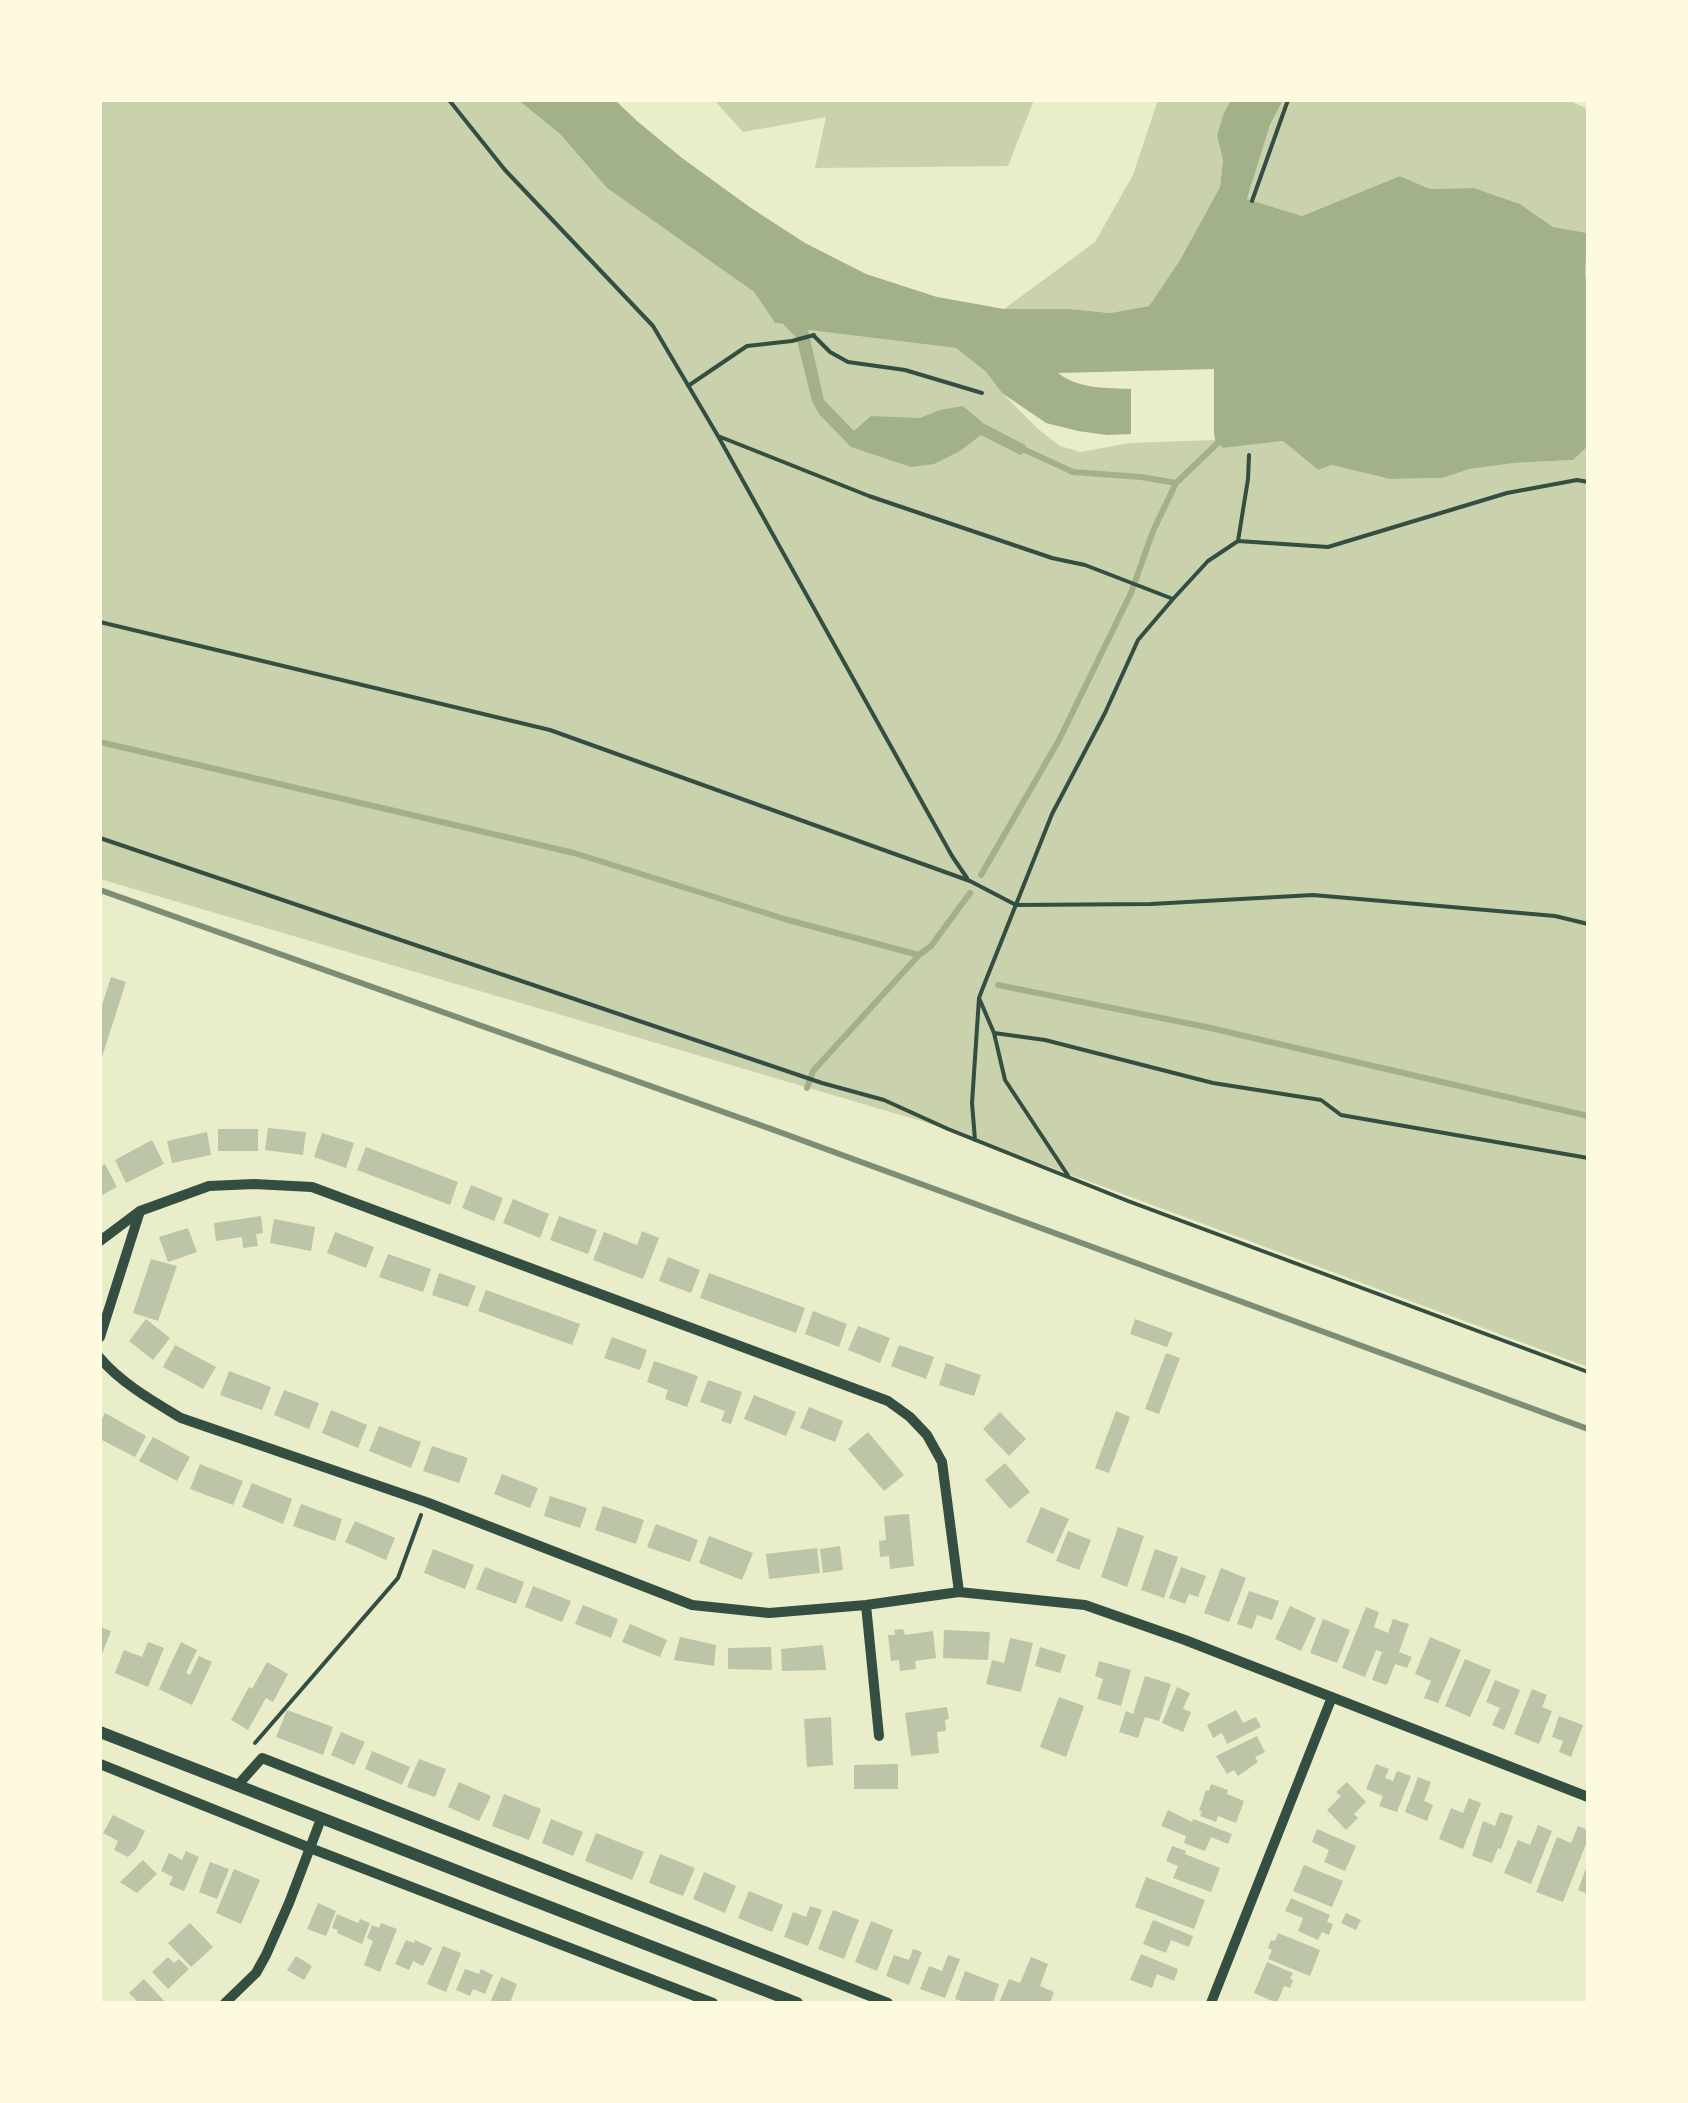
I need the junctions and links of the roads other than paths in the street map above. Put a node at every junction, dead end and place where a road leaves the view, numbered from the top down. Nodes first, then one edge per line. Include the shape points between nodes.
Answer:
1 (140, 1211) junction
2 (100, 1241) edge
3 (100, 1337) edge
4 (100, 1358) edge
5 (959, 1592) junction
6 (866, 1605) junction
7 (1332, 1697) junction
8 (100, 1732) edge
9 (879, 1736) dead end
10 (100, 1764) edge
11 (236, 1786) junction
12 (1588, 1796) edge
13 (321, 1819) junction
14 (310, 1848) junction
15 (225, 2003) edge
16 (713, 2003) edge
17 (797, 2003) edge
18 (888, 2003) edge
19 (1212, 2003) edge

1 - 2 street
1 - 3 street
1 - 5 street via 208,1186 312,1187 888,1401 926,1435 942,1462
4 - 6 street via 181,1418 426,1502 692,1605 769,1613
5 - 6 street
5 - 7 street via 1085,1604
6 - 9 street
7 - 12 street
7 - 19 street
8 - 11 street
10 - 14 street
11 - 13 street
11 - 18 street via 262,1758
13 - 14 street
13 - 17 street
14 - 15 street via 256,1973
14 - 16 street

